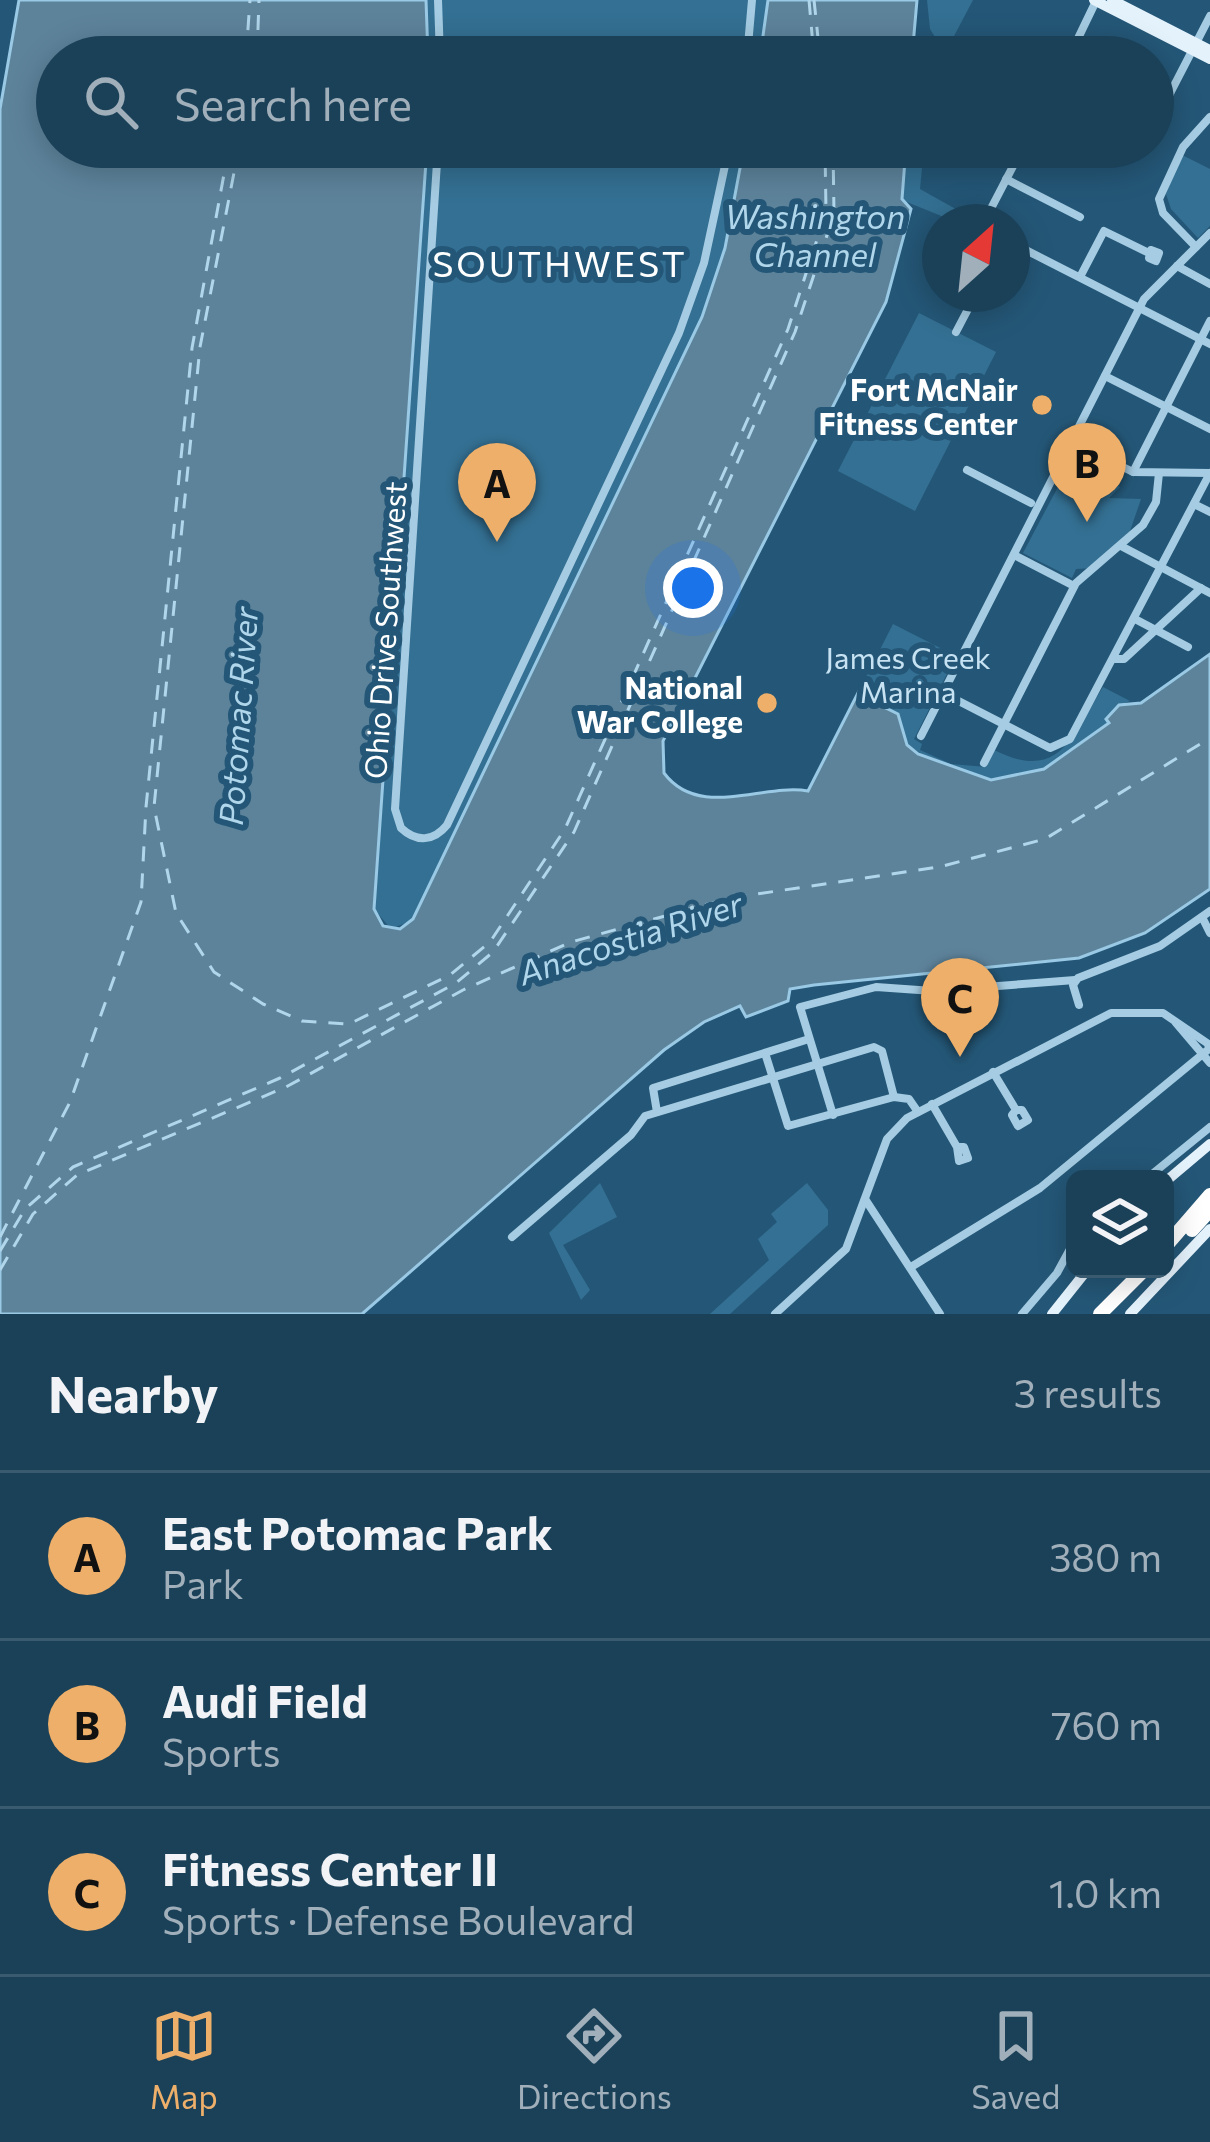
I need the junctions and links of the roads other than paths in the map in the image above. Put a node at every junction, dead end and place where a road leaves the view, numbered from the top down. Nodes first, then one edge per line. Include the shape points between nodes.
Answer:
1 (438, 0) edge
2 (752, 0) edge
3 (1096, 0) edge
4 (1112, 0) edge
5 (1210, 16) edge
6 (439, 36) edge
7 (749, 36) edge
8 (1079, 36) edge
9 (1173, 36) edge
10 (1174, 37) edge
11 (1194, 46) junction
12 (1210, 55) edge
13 (1174, 86) edge
14 (1210, 117) edge
15 (1174, 166) edge
16 (437, 168) edge
17 (724, 168) edge
18 (1012, 168) edge
19 (1173, 168) edge
20 (1006, 179) junction
21 (993, 204) edge
22 (1081, 217) dead end
23 (1210, 233) edge
24 (1196, 247) junction
25 (1030, 251) edge
26 (1149, 253) dead end
27 (1177, 266) junction
28 (1080, 277) junction
29 (1210, 284) edge
30 (1140, 308) junction
31 (967, 312) edge
32 (1210, 321) edge
33 (956, 332) dead end
34 (1205, 342) edge
35 (1106, 376) junction
36 (1166, 407) junction
37 (1210, 429) edge
38 (1072, 442) junction
39 (967, 470) dead end
40 (1133, 472) junction
41 (1159, 473) junction
42 (1210, 473) edge
43 (1031, 503) dead end
44 (1194, 504) junction
45 (1210, 512) edge
46 (1121, 546) junction
47 (1014, 555) junction
48 (1161, 568) junction
49 (1074, 586) junction
50 (1205, 591) edge
51 (1136, 619) junction
52 (1157, 630) junction
53 (1188, 646) dead end
54 (1115, 659) junction
55 (943, 693) junction
56 (1004, 724) junction
57 (921, 736) dead end
58 (984, 764) dead end
59 (1206, 914) edge
60 (1210, 933) edge
61 (1076, 980) junction
62 (1079, 1005) dead end
63 (809, 1039) junction
64 (1206, 1051) edge
65 (765, 1053) junction
66 (1210, 1063) edge
67 (817, 1065) junction
68 (993, 1072) junction
69 (772, 1078) junction
70 (894, 1097) junction
71 (932, 1104) junction
72 (1016, 1110) dead end
73 (657, 1112) junction
74 (918, 1112) junction
75 (832, 1114) junction
76 (1210, 1127) edge
77 (1210, 1144) edge
78 (957, 1147) dead end
79 (1157, 1170) edge
80 (1174, 1174) edge
81 (1210, 1195) edge
82 (866, 1199) junction
83 (1210, 1210) edge
84 (1210, 1229) edge
85 (1174, 1237) edge
86 (512, 1238) dead end
87 (1174, 1250) edge
88 (1066, 1256) edge
89 (911, 1267) junction
90 (1081, 1278) edge
91 (1136, 1278) edge
92 (1148, 1278) edge
93 (775, 1314) edge
94 (940, 1314) edge
95 (1022, 1314) edge
96 (1052, 1314) edge
97 (1100, 1314) edge
98 (1112, 1314) edge
99 (1130, 1314) edge

1 - 6 street
2 - 7 street
3 - 8 street
3 - 9 main road
4 - 11 main road
5 - 11 street
10 - 11 main road
11 - 12 main road
11 - 13 street
14 - 15 street
16 - 17 street, Ohio Drive Southwest via 395,809 401,828 419,839 447,825 650,398 699,281
18 - 20 street
19 - 24 street via 1159,199
20 - 21 street
20 - 22 street
23 - 24 street
24 - 27 street
25 - 28 street
26 - 28 street via 1102,233
27 - 29 street
27 - 30 street
28 - 30 street
30 - 34 street
30 - 35 street
31 - 33 street
32 - 34 street
34 - 36 street
35 - 36 street
35 - 38 street
36 - 37 street
36 - 40 street
38 - 40 street
38 - 47 street
39 - 43 street
40 - 41 street
41 - 42 street
41 - 46 street via 1153,509
42 - 44 street
44 - 45 street
44 - 48 street
46 - 48 street
46 - 49 street
47 - 49 street
47 - 55 street
48 - 50 street
48 - 51 street
49 - 56 street
50 - 52 street
51 - 52 street
51 - 54 street
52 - 53 street
52 - 54 street
54 - 56 street via 1076,732 1054,748
55 - 56 street
55 - 57 street
56 - 58 street
59 - 60 street
59 - 61 street via 1155,948
61 - 62 street
61 - 63 street via 864,989 800,1007
63 - 65 street
63 - 67 street
64 - 66 street
64 - 68 street via 1182,1022 1154,1011 1099,1017
64 - 89 street via 1034,1192
65 - 69 street
65 - 73 street via 652,1088
67 - 69 street
67 - 70 street via 878,1047
67 - 75 street
68 - 71 street
68 - 72 street
69 - 73 street
69 - 75 street via 788,1126
70 - 74 street via 909,1099
70 - 75 street
71 - 74 street
71 - 78 street
73 - 86 street
74 - 82 street via 889,1136
76 - 79 street
77 - 80 main road
81 - 85 highway
82 - 89 street
82 - 93 street via 846,1249
83 - 87 highway
84 - 99 main road
88 - 95 street
89 - 94 street
90 - 96 main road
91 - 97 highway
92 - 98 highway

